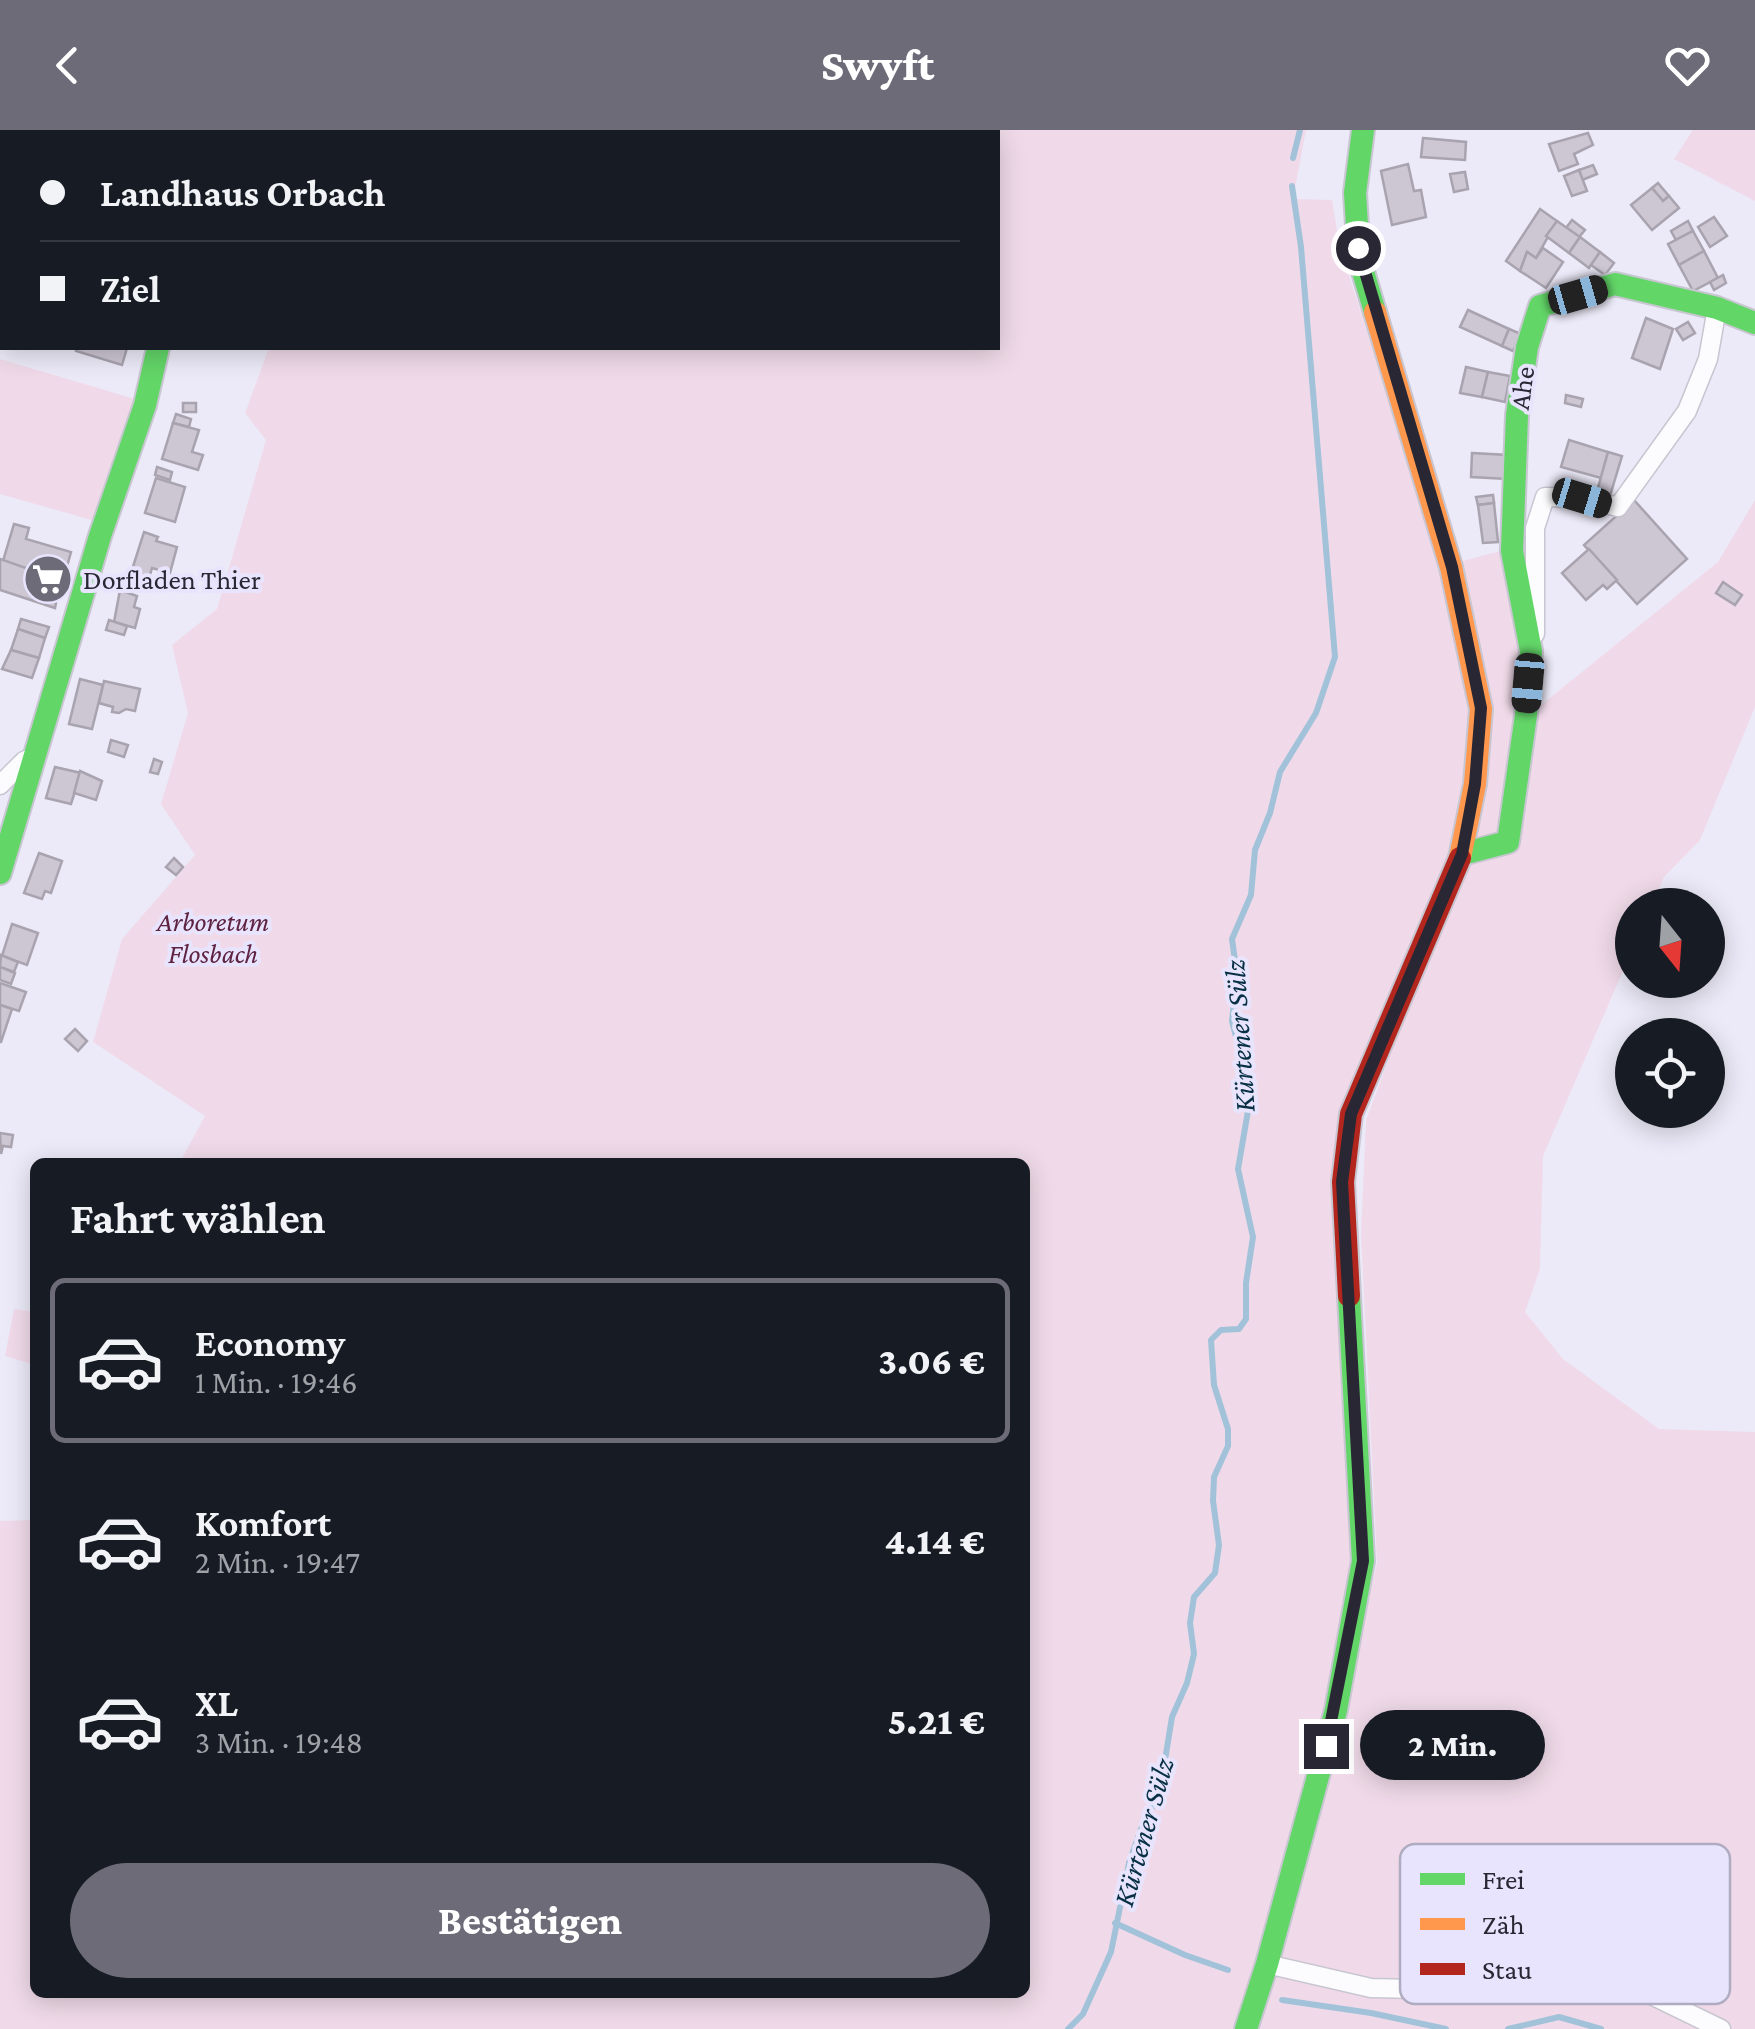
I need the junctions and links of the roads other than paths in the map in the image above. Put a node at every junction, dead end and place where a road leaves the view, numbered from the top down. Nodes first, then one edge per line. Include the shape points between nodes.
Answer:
1 (1363, 130) edge
2 (1716, 308) junction
3 (1755, 324) edge
4 (158, 350) edge
5 (1531, 652) junction
6 (37, 754) junction
7 (0, 785) edge
8 (1462, 854) junction
9 (0, 872) edge
10 (1268, 1964) junction
11 (1400, 1989) edge
12 (1670, 2004) edge
13 (1246, 2029) edge
14 (1722, 2029) edge

1 - 8 main road via 1355,193 1359,258 1452,567 1481,708
2 - 3 main road, Ahe
2 - 5 street, Ahe via 1708,359 1687,411 1618,507 1545,497 1534,528
2 - 5 main road, Ahe via 1615,284 1540,306 1517,415 1512,551
4 - 6 main road
5 - 8 main road, Ahe via 1508,842
6 - 7 street
6 - 9 main road
8 - 10 main road via 1351,1114 1342,1182 1363,1561 1336,1710
10 - 11 street
10 - 13 main road
12 - 14 street

